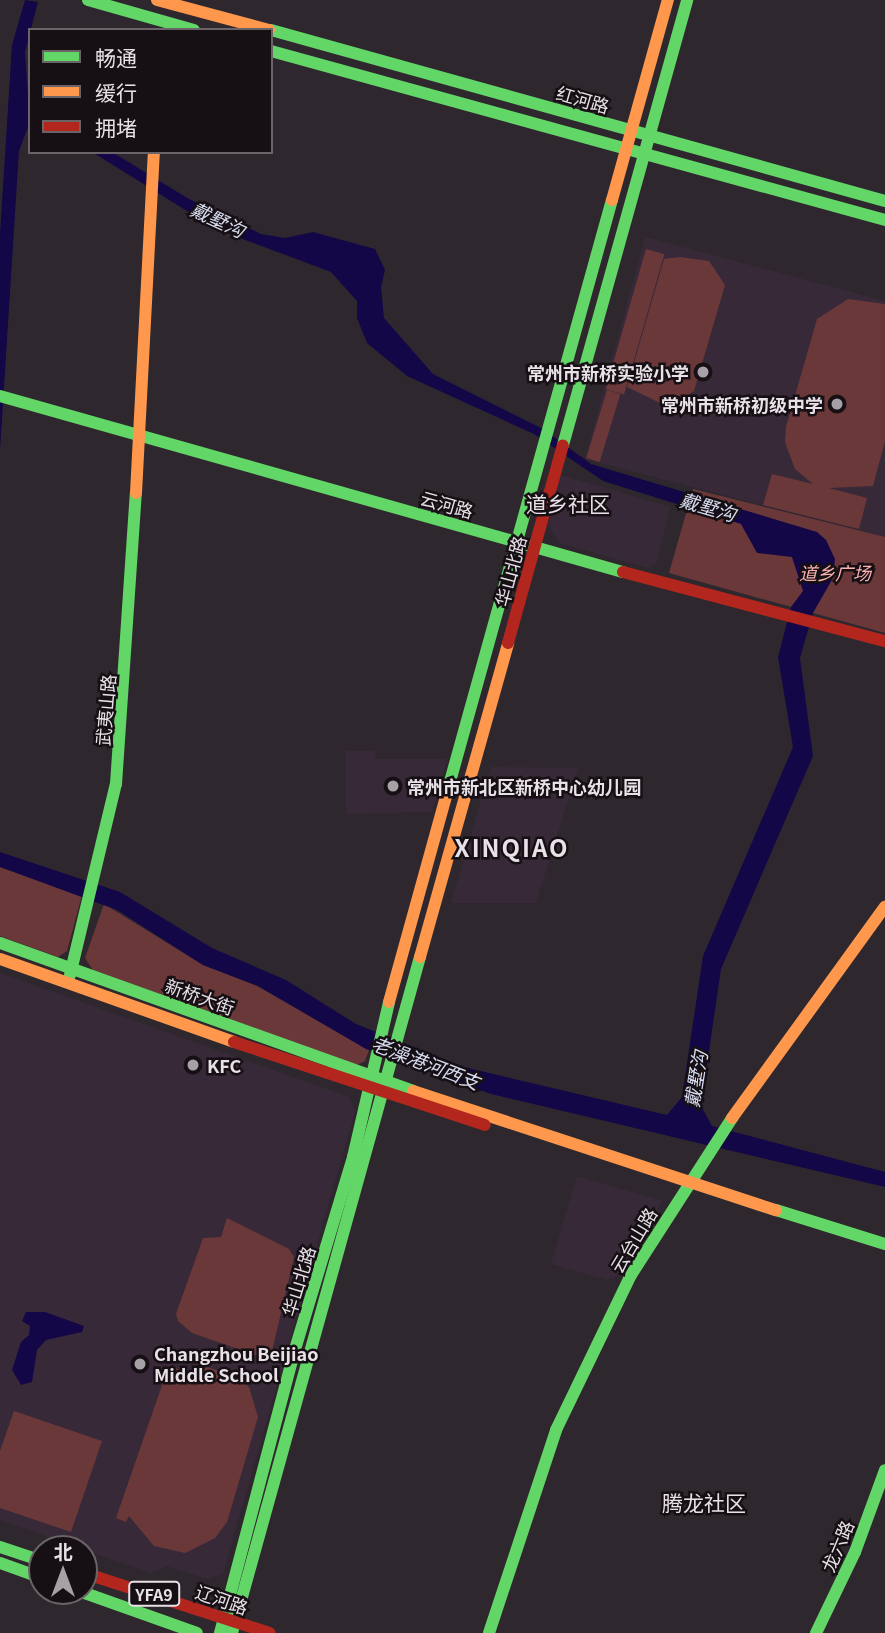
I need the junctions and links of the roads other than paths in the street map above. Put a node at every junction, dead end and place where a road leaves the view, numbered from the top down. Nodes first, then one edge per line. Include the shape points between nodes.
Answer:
1 (88, 0) edge
2 (668, 0) edge
3 (687, 0) edge
4 (167, 1) edge
5 (165, 26) edge
6 (263, 28) edge
7 (273, 31) edge
8 (273, 52) edge
9 (640, 134) junction
10 (635, 152) junction
11 (153, 154) edge
12 (159, 154) edge
13 (155, 175) junction
14 (885, 201) edge
15 (885, 220) edge
16 (5, 398) edge
17 (558, 428) junction
18 (141, 436) junction
19 (519, 544) junction
20 (534, 548) junction
21 (885, 641) edge
22 (885, 907) edge
23 (0, 943) edge
24 (0, 959) edge
25 (70, 976) junction
26 (370, 1075) junction
27 (387, 1088) junction
28 (367, 1089) junction
29 (688, 1184) junction
30 (885, 1244) edge
31 (885, 1252) edge
32 (885, 1470) edge
33 (0, 1547) edge
34 (28, 1556) edge
35 (0, 1563) edge
36 (28, 1573) edge
37 (98, 1578) edge
38 (98, 1598) edge
39 (230, 1624) edge
40 (197, 1633) edge
41 (220, 1633) edge
42 (270, 1633) edge
43 (489, 1633) edge
44 (816, 1633) edge

1 - 5 street
2 - 9 street, 华山北路
3 - 9 street, 华山北路
4 - 5 street
4 - 6 street, 红河路
7 - 9 street, 红河路
8 - 10 street
9 - 10 street, 华山北路
9 - 14 street, 红河路
10 - 15 street
10 - 17 street, 华山北路
11 - 13 street, 武夷山路
12 - 13 street, 武夷山路
13 - 18 street, 武夷山路 via 146,426
16 - 18 street, 云河路
17 - 19 street, 华山北路 via 545,450
17 - 20 street, 华山北路 via 557,456
18 - 19 street, 云河路
18 - 25 street, 武夷山路 via 116,784
19 - 20 street, 云河路
19 - 26 street, 华山北路
20 - 21 street, 云河路
20 - 27 street, 华山北路
22 - 29 street, 云台山路
23 - 25 street, 新桥大街
24 - 25 street, 新桥大街
25 - 26 street, 新桥大街
25 - 28 street, 新桥大街
26 - 27 street, 新桥大街
26 - 28 street, 华山北路
27 - 28 street, 新桥大街
27 - 29 street
27 - 39 street, 华山北路
28 - 39 street, 华山北路 via 353,1157 293,1356
29 - 30 street
29 - 31 street
29 - 43 street, 云台山路 via 631,1275 556,1430
32 - 44 street, 龙六路 via 855,1552
33 - 34 street
35 - 36 street
37 - 39 street, 辽河路 / YFA9
38 - 40 street, YFA9
39 - 41 street, 华山北路
39 - 42 street, 辽河路 / YFA9

